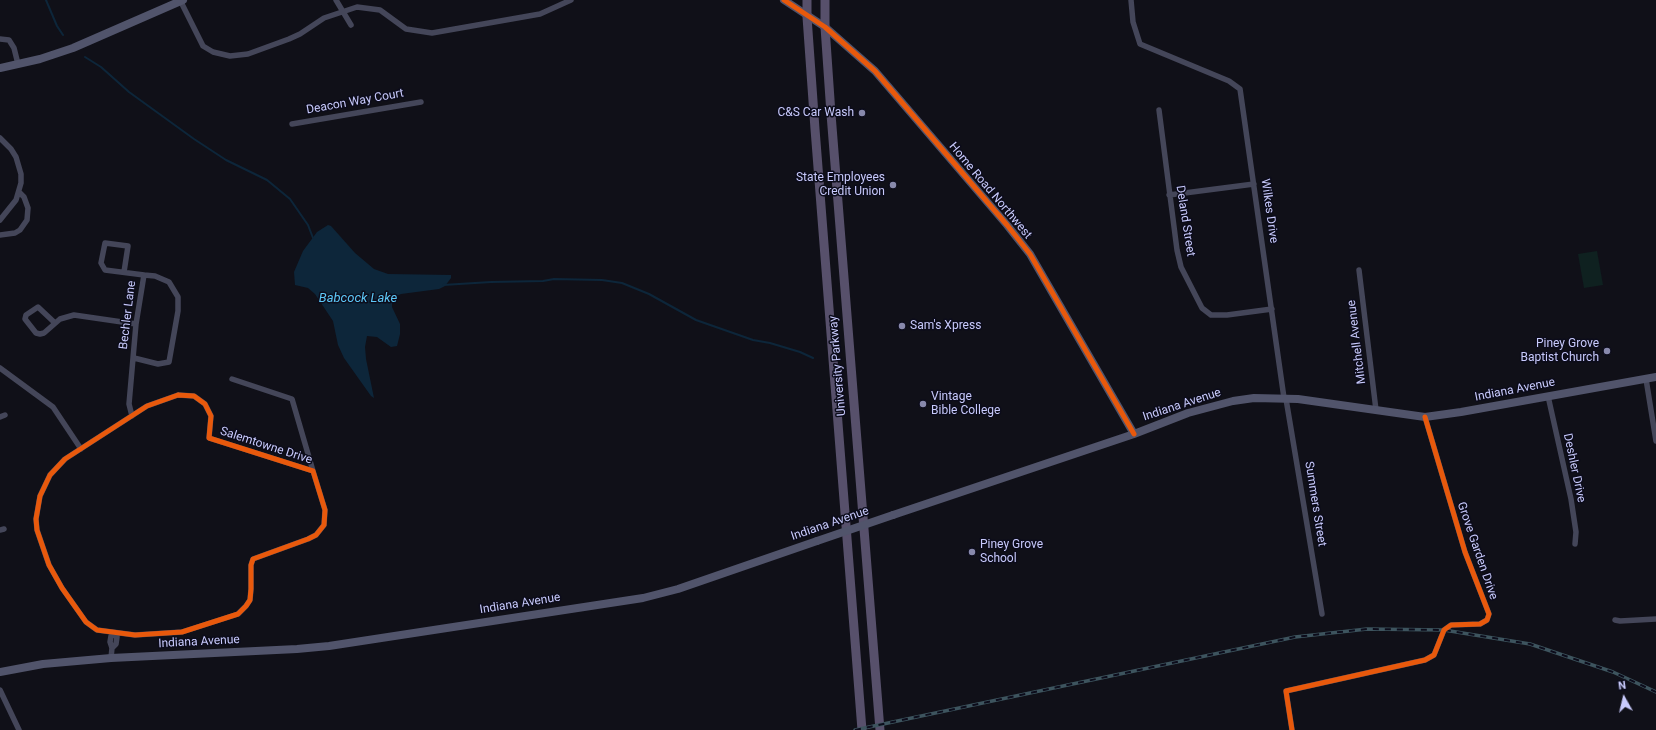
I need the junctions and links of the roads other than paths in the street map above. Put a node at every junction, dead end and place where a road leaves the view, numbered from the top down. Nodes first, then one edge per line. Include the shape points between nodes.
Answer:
1 (181, 0) edge
2 (336, 0) edge
3 (571, 0) edge
4 (784, 0) edge
5 (807, 0) edge
6 (825, 0) edge
7 (1131, 0) edge
8 (343, 11) junction
9 (807, 16) junction
10 (351, 25) dead end
11 (824, 27) junction
12 (0, 39) edge
13 (18, 64) junction
14 (0, 68) edge
15 (421, 102) dead end
16 (1159, 110) dead end
17 (292, 124) dead end
18 (0, 138) edge
19 (1254, 184) junction
20 (19, 192) junction
21 (1169, 195) junction
22 (0, 220) edge
23 (0, 235) edge
24 (1359, 270) dead end
25 (124, 272) junction
26 (144, 275) junction
27 (1272, 309) junction
28 (55, 323) junction
29 (136, 324) junction
30 (134, 358) junction
31 (0, 368) edge
32 (1656, 377) edge
33 (232, 379) dead end
34 (1646, 379) junction
35 (1548, 396) junction
36 (1285, 398) junction
37 (1376, 410) junction
38 (132, 416) junction
39 (1425, 417) junction
40 (1134, 434) junction
41 (1656, 441) edge
42 (81, 449) junction
43 (313, 471) junction
44 (1575, 544) dead end
45 (1322, 614) dead end
46 (1656, 619) edge
47 (1615, 620) dead end
48 (115, 634) junction
49 (111, 658) junction
50 (0, 672) edge
51 (0, 690) edge
52 (19, 730) edge
53 (862, 730) edge
54 (880, 730) edge
55 (1292, 730) edge

1 - 8 street via 203,46 213,52 230,56 248,54 285,40 300,34 324,18
1 - 13 main road via 72,48
2 - 8 street
3 - 8 street via 540,14 432,33 406,29 374,8 357,7
4 - 9 main road, Home Road Northwest
5 - 9 main road, University Parkway
6 - 11 main road, University Parkway
7 - 19 street, Wilkes Drive via 1133,22 1140,44 1230,81 1240,89
8 - 10 street
9 - 11 main road, Home Road Northwest
9 - 53 main road, University Parkway
11 - 40 main road, Home Road Northwest via 875,71 1008,225 1030,254
11 - 54 main road, University Parkway
12 - 13 street via 9,40
13 - 14 main road
15 - 17 street, Deacon Way Court
16 - 21 street, Deland Street
18 - 20 street via 11,149 19,165
19 - 21 street
19 - 27 street, Wilkes Drive
20 - 22 street via 10,209
20 - 23 street via 28,208 27,220 15,233
21 - 27 street, Deland Street via 1176,250 1181,267 1202,308 1211,315
24 - 37 street, Mitchell Avenue
25 - 25 street via 105,270 101,263 105,243 128,246
25 - 26 street
26 - 29 street, Bechler Lane
26 - 30 street, Bechler Lane via 155,276 169,282 178,297 178,311 169,362 158,364
27 - 36 street, Wilkes Drive
28 - 28 street via 40,334 25,319 26,315 38,307
28 - 29 street via 74,315
29 - 30 street, Bechler Lane
30 - 38 street, Bechler Lane via 129,404
31 - 42 street via 53,407
32 - 34 main road, Indiana Avenue
33 - 43 street via 292,399
34 - 35 main road, Indiana Avenue
34 - 41 street
35 - 39 main road, Indiana Avenue
35 - 44 street, Deshler Drive via 1570,499 1576,532
36 - 37 main road, Indiana Avenue
36 - 40 main road, Indiana Avenue via 1254,398 1222,403
36 - 45 street, Summers Street
37 - 39 main road, Indiana Avenue
38 - 42 street, Salemtowne Drive
38 - 43 street, Salemtowne Drive via 154,402 182,395 194,396 209,410 212,423 208,438
39 - 55 street, Grove Garden Drive via 1465,552 1488,614 1487,620 1480,624 1451,624 1444,630 1434,655 1425,660 1286,690
40 - 49 main road, Indiana Avenue, bridge via 678,589 643,598 297,649
42 - 48 street, Salemtowne Drive via 57,466 44,485 37,507 37,530 56,579 86,622 97,630
43 - 48 street, Salemtowne Drive via 325,510 324,525 316,535 308,539 253,559 250,600 238,614 182,632
46 - 47 street
48 - 49 street via 111,636
49 - 50 main road, Indiana Avenue via 43,664
51 - 52 street

